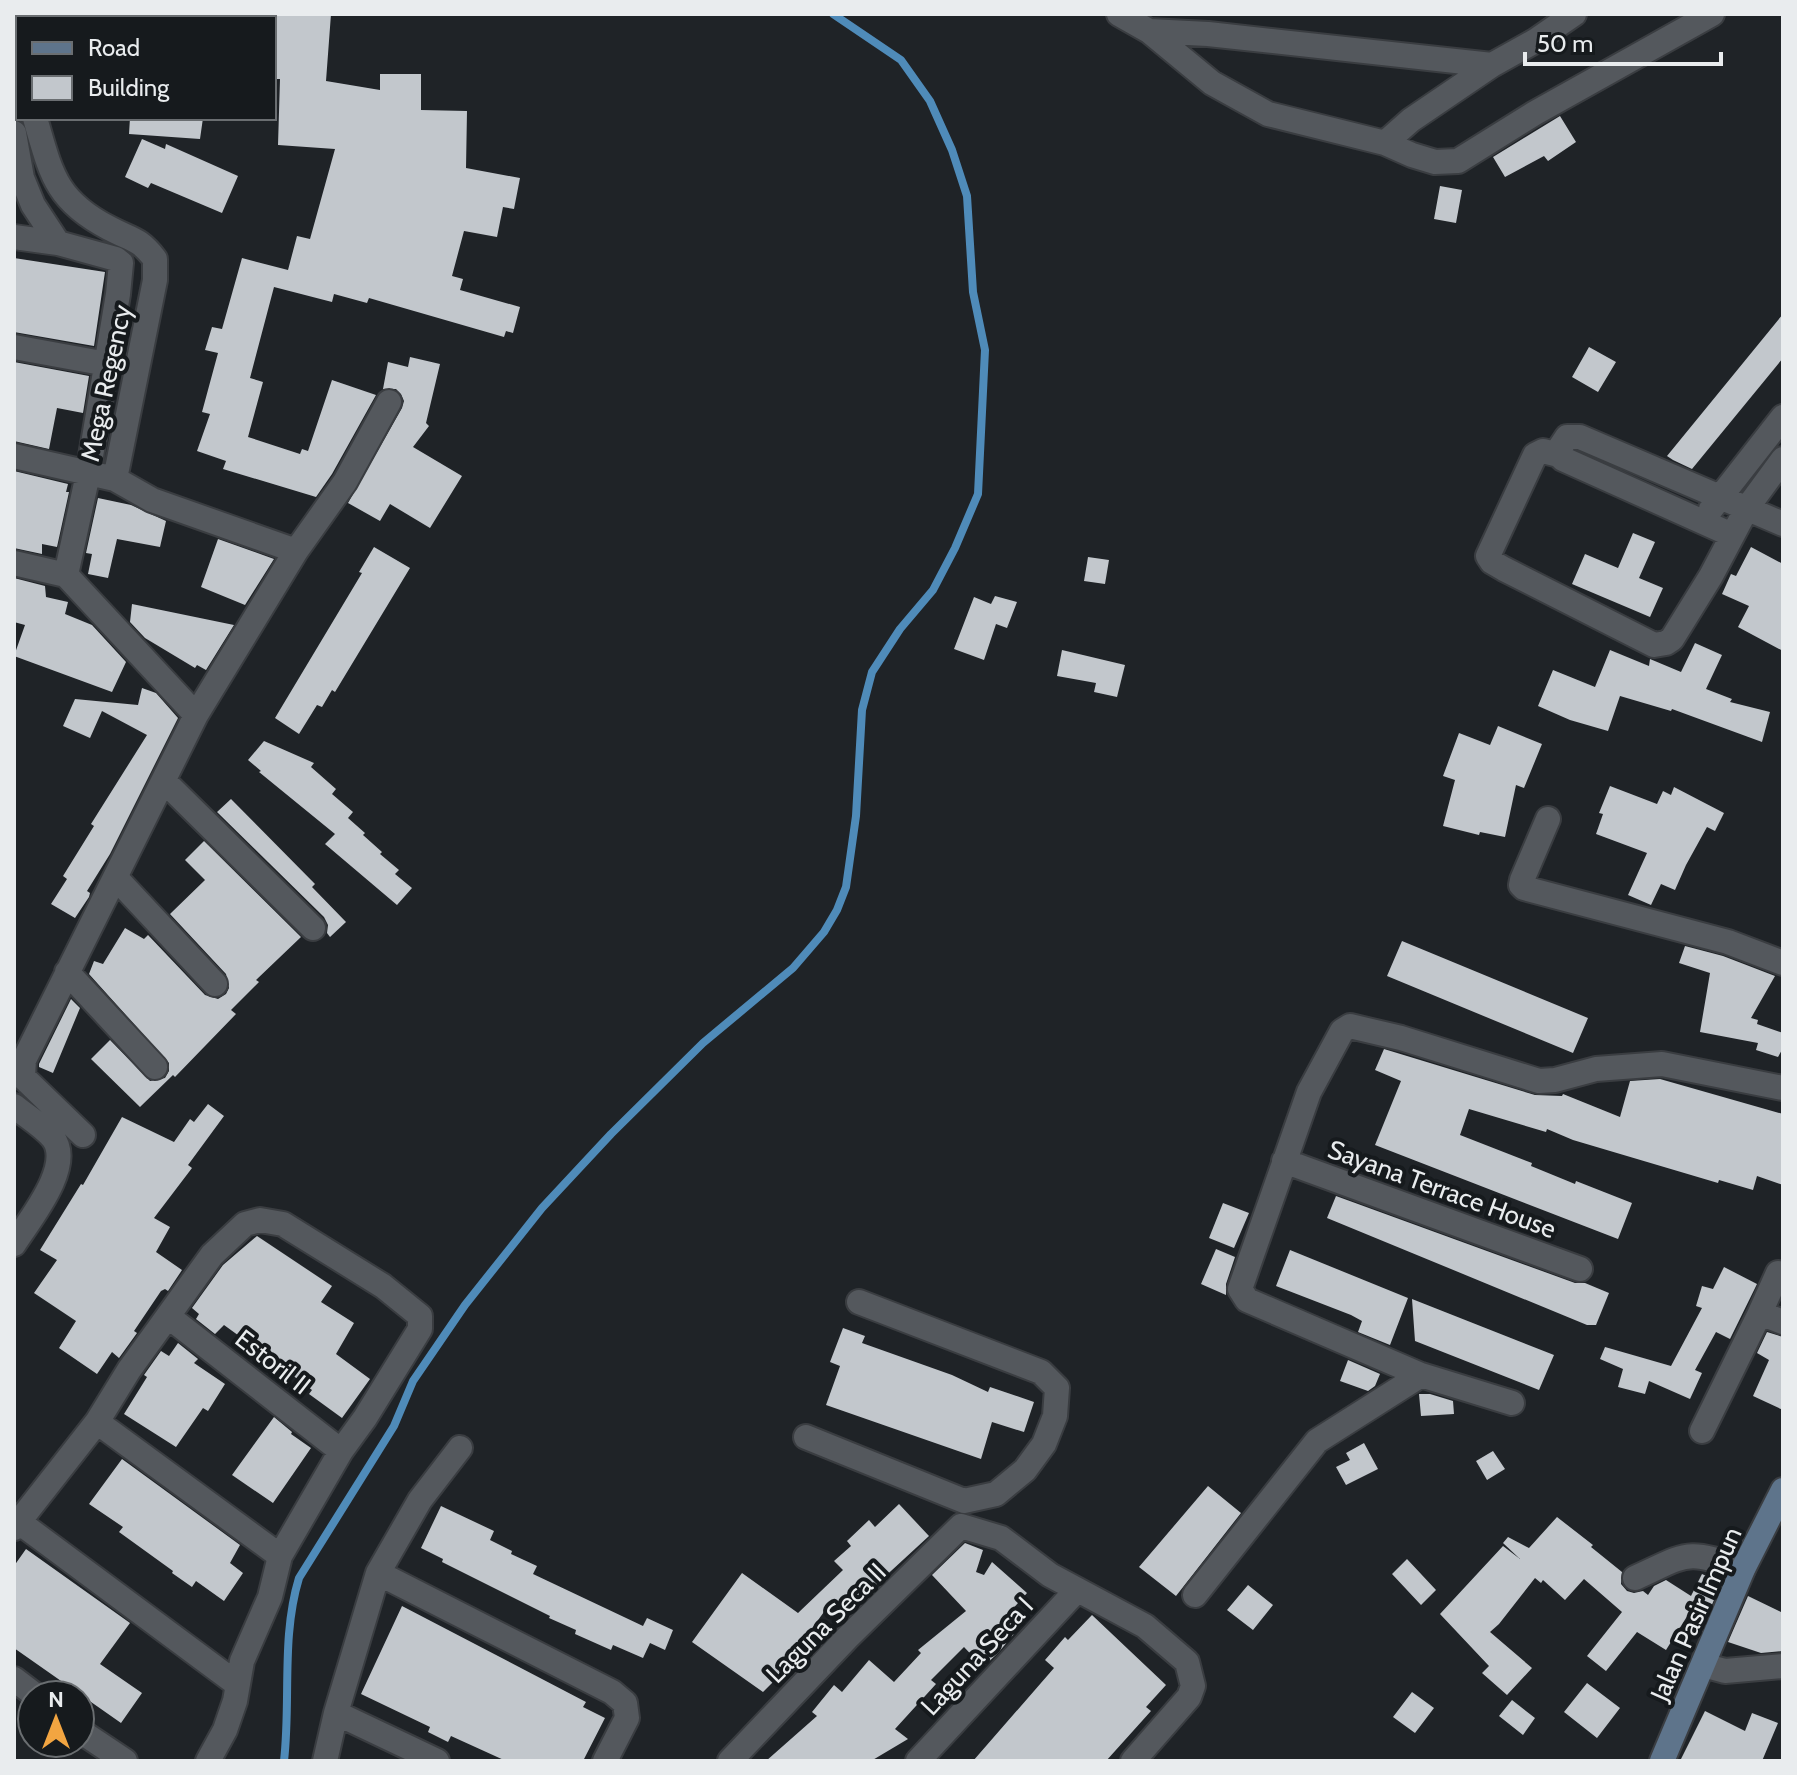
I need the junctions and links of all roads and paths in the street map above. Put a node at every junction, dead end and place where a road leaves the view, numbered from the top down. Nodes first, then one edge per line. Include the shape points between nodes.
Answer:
1 (1119, 14) edge
2 (1574, 14) edge
3 (1712, 14) edge
4 (1149, 31) junction
5 (1492, 65) junction
6 (36, 120) edge
7 (1385, 143) junction
8 (16, 144) edge
9 (14, 237) edge
10 (58, 243) junction
11 (14, 347) edge
12 (107, 364) junction
13 (389, 402) dead end
14 (1783, 417) edge
15 (1559, 455) junction
16 (14, 456) edge
17 (1783, 459) edge
18 (88, 474) junction
19 (115, 479) junction
20 (1720, 496) junction
21 (1747, 508) junction
22 (1703, 521) junction
23 (1783, 524) edge
24 (1732, 535) junction
25 (296, 551) junction
26 (14, 563) edge
27 (66, 575) junction
28 (196, 715) junction
29 (165, 782) junction
30 (1548, 819) dead end
31 (116, 878) junction
32 (313, 928) dead end
33 (1783, 963) edge
34 (67, 972) junction
35 (215, 984) dead end
36 (155, 1067) dead end
37 (1783, 1088) edge
38 (14, 1106) edge
39 (83, 1135) dead end
40 (1284, 1161) junction
41 (14, 1244) edge
42 (1580, 1269) dead end
43 (1778, 1273) dead end
44 (859, 1302) dead end
45 (1760, 1313) junction
46 (169, 1317) junction
47 (1783, 1322) edge
48 (1421, 1375) junction
49 (1512, 1403) dead end
50 (97, 1422) junction
51 (1702, 1431) dead end
52 (806, 1437) dead end
53 (460, 1448) dead end
54 (341, 1451) junction
55 (1783, 1490) edge
56 (963, 1513) junction
57 (16, 1525) edge
58 (280, 1556) junction
59 (1743, 1569) junction
60 (378, 1573) junction
61 (1635, 1578) dead end
62 (1077, 1590) junction
63 (1195, 1595) dead end
64 (1703, 1665) junction
65 (1783, 1666) edge
66 (237, 1684) junction
67 (336, 1713) junction
68 (96, 1742) edge
69 (125, 1761) edge
70 (208, 1761) edge
71 (325, 1761) edge
72 (437, 1761) edge
73 (605, 1761) edge
74 (730, 1761) edge
75 (918, 1761) edge
76 (1133, 1761) edge
77 (1662, 1761) edge

1 - 4 street
2 - 5 street
3 - 7 street via 1458,161 1435,162
4 - 5 street
4 - 7 street via 1212,83 1268,114
5 - 7 street
6 - 19 street, Mega Regency via 61,192 78,210 135,238 155,259
8 - 10 street via 33,205
9 - 10 street
10 - 12 street, Mega Regency via 121,263
11 - 12 street
12 - 18 street, Mega Regency
13 - 25 street via 345,482
14 - 20 street
15 - 20 street via 1567,437 1580,437
15 - 22 street
15 - 24 street via 1535,455 1488,556 1654,645 1672,639
16 - 18 street
17 - 21 street
18 - 19 street, Mega Regency
18 - 27 street
19 - 25 street via 152,500
20 - 21 street
20 - 22 street
21 - 23 street
21 - 24 street
22 - 24 street
25 - 28 street
26 - 27 street
27 - 28 street
28 - 29 street
29 - 31 street
29 - 32 street
30 - 33 street via 1522,880 1524,888 1728,942
31 - 34 street
31 - 35 street
34 - 36 street
34 - 39 street via 22,1068 23,1077
37 - 40 street, Sayana Terrace House via 1662,1064 1596,1069 1539,1081 1350,1026 1342,1031 1309,1092
38 - 41 street via 52,1137 60,1151 57,1173
40 - 42 street, Sayana Terrace House
40 - 48 street, Sayana Terrace House via 1240,1289 1247,1300
43 - 45 street
44 - 56 street via 1041,1372 1057,1388 1055,1416 1025,1470
45 - 47 street
45 - 51 street
46 - 50 street
46 - 54 street, Estoril II
46 - 54 street via 212,1255 245,1224 260,1220 283,1224 383,1286 420,1316 420,1329
48 - 49 street, Sayana Terrace House
48 - 63 street via 1317,1441
50 - 57 street
50 - 58 street
52 - 56 street
53 - 60 street via 420,1500
54 - 58 street
55 - 59 street, Jalan Pasir Impun
56 - 62 street
56 - 74 street, Laguna Seca II
57 - 66 street
58 - 66 street
59 - 61 street via 1711,1557 1683,1555
59 - 64 street, Jalan Pasir Impun
60 - 67 street
60 - 73 street via 619,1698 627,1718
62 - 75 street, Laguna Seca I
62 - 76 street via 1145,1626 1187,1662 1193,1686 1189,1697
64 - 65 street via 1725,1671
64 - 77 street, Jalan Pasir Impun
66 - 70 street via 225,1730
67 - 71 street
67 - 72 street
68 - 69 street

